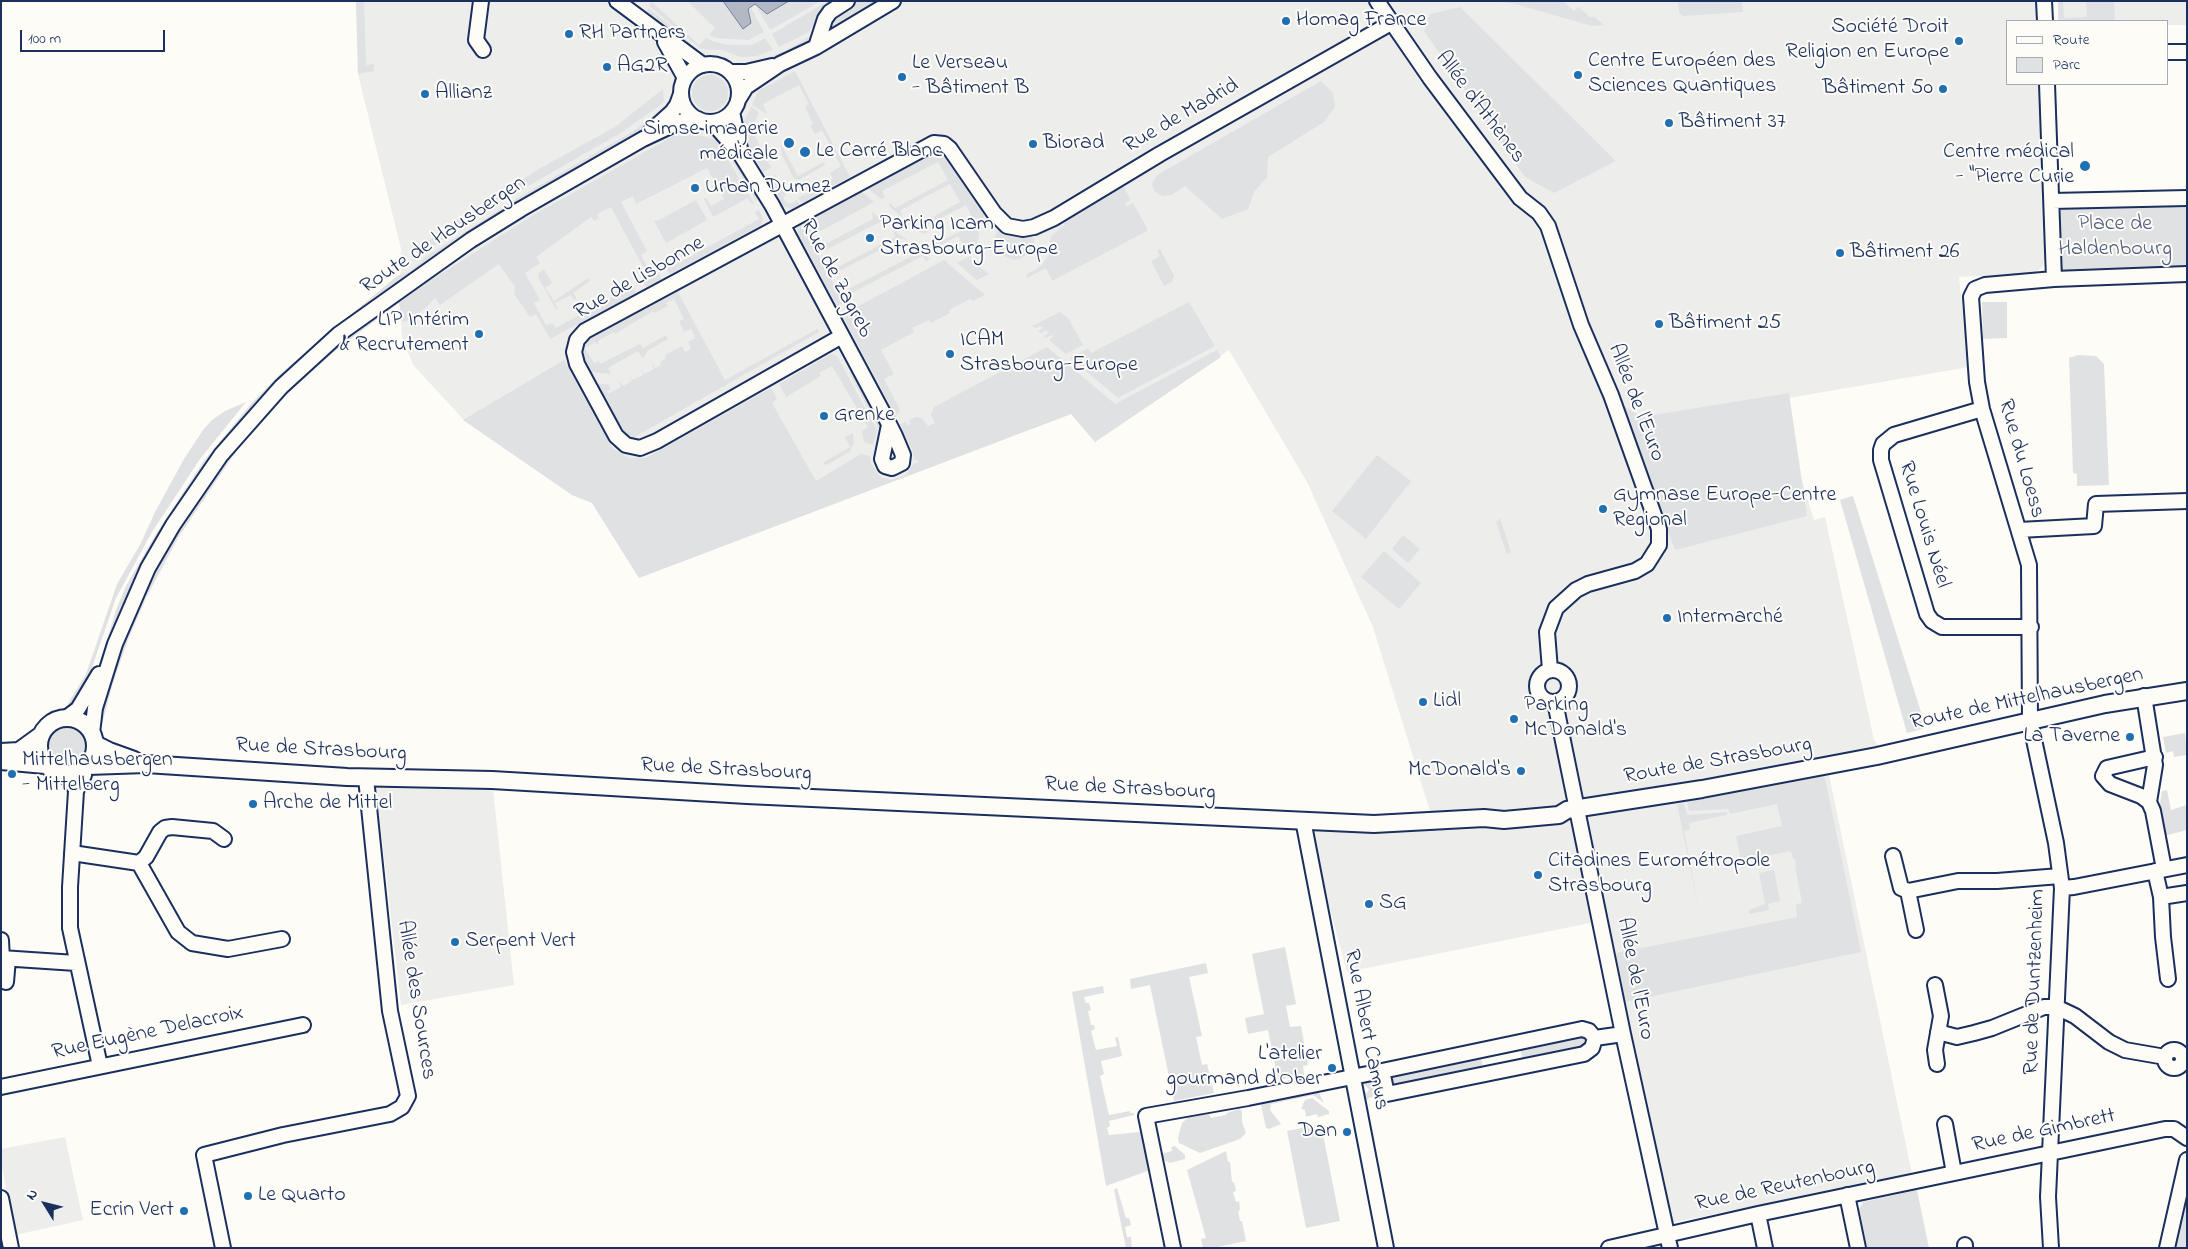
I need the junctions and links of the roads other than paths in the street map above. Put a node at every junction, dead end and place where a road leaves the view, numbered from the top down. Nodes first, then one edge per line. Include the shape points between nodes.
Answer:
1 (481, 1) edge
2 (617, 1) edge
3 (847, 1) edge
4 (893, 1) edge
5 (1377, 1) edge
6 (2044, 1) edge
7 (2045, 20) edge
8 (1391, 23) junction
9 (661, 35) junction
10 (816, 47) junction
11 (483, 50) dead end
12 (2168, 52) edge
13 (2187, 52) edge
14 (780, 64) junction
15 (703, 65) junction
16 (730, 72) junction
17 (685, 78) junction
18 (2047, 85) edge
19 (681, 94) junction
20 (735, 106) junction
21 (698, 119) junction
22 (712, 122) junction
23 (643, 139) junction
24 (741, 155) junction
25 (2187, 198) edge
26 (2052, 201) junction
27 (1539, 213) joint
28 (782, 224) junction
29 (2187, 274) edge
30 (2054, 279) junction
31 (842, 336) junction
32 (1982, 409) junction
33 (890, 424) dead end
34 (2187, 501) edge
35 (2019, 530) junction
36 (2031, 627) junction
37 (114, 644) junction
38 (1550, 670) junction
39 (2187, 691) edge
40 (2144, 696) junction
41 (1555, 702) junction
42 (66, 718) junction
43 (2030, 721) junction
44 (41, 735) junction
45 (94, 738) junction
46 (1, 752) edge
47 (1878, 756) joint
48 (2155, 757) junction
49 (1, 761) edge
50 (146, 764) junction
51 (45, 765) junction
52 (85, 768) junction
53 (65, 775) junction
54 (366, 778) junction
55 (76, 789) junction
56 (2149, 802) junction
57 (1572, 809) junction
58 (1304, 820) junction
59 (224, 838) dead end
60 (72, 853) junction
61 (1892, 856) dead end
62 (139, 863) junction
63 (2187, 865) edge
64 (2160, 870) junction
65 (2061, 882) junction
66 (1908, 891) junction
67 (2187, 893) edge
68 (2161, 898) junction
69 (1916, 930) dead end
70 (282, 939) dead end
71 (1, 940) edge
72 (4, 959) edge
73 (76, 963) junction
74 (2168, 979) dead end
75 (6, 982) dead end
76 (1934, 985) dead end
77 (2056, 1007) junction
78 (303, 1025) dead end
79 (1938, 1032) junction
80 (1623, 1034) junction
81 (1595, 1038) junction
82 (1502, 1046) junction
83 (2165, 1057) dead end
84 (1937, 1064) dead end
85 (100, 1066) junction
86 (1506, 1070) junction
87 (1382, 1071) junction
88 (1354, 1077) junction
89 (1, 1087) edge
90 (1945, 1124) dead end
91 (2185, 1136) edge
92 (2050, 1153) junction
93 (2187, 1160) edge
94 (1954, 1173) junction
95 (1913, 1182) joint
96 (1847, 1195) junction
97 (2, 1203) edge
98 (1758, 1214) junction
99 (1668, 1241) edge
100 (11, 1248) edge
101 (223, 1248) edge
102 (1173, 1248) edge
103 (1386, 1248) edge
104 (1609, 1248) edge
105 (1765, 1248) edge
106 (1858, 1248) edge
107 (2051, 1248) edge
108 (2167, 1248) edge

1 - 11 street via 476,40
2 - 9 street
3 - 10 street via 825,19
4 - 10 street
5 - 8 street, Allée d'Athènes
6 - 7 street
8 - 27 street, Allée d'Athènes via 1520,198
8 - 28 street, Rue de Madrid via 1038,226 1023,229 1007,226 994,213 950,149 937,143
9 - 15 street
9 - 17 street
10 - 14 street
12 - 13 street
14 - 16 street via 746,72
14 - 20 street via 746,87
15 - 16 street via 722,67
15 - 17 street
16 - 20 street via 738,85
17 - 19 street
18 - 26 street
19 - 21 street via 687,110
19 - 23 street, Route de Hausbergen via 672,112
20 - 22 street via 726,117
20 - 24 street, Rue de Zagreb
21 - 22 street
21 - 23 street, Route de Hausbergen via 679,122
22 - 24 street, Rue de Zagreb
23 - 37 street, Route de Hausbergen via 521,209 422,273 339,334 281,387 221,455 187,503 148,568
24 - 28 street, Rue de Zagreb
25 - 26 street
26 - 30 street
27 - 38 street, Allée de l'Euro via 1553,236 1581,325 1654,512 1660,539 1655,555 1642,568 1588,584 1562,601 1551,616 1547,632
28 - 31 street, Rue de Zagreb
28 - 31 street, Rue de Lisbonne via 581,335 575,346 575,359 603,413 620,442 634,448 646,446
29 - 30 street
30 - 32 street, Rue du Loess via 1984,285 1975,289 1971,297
31 - 33 street, Rue de Zagreb
32 - 35 street, Rue du Loess
32 - 36 street, Rue Louis Néel via 1894,436 1883,444 1881,460 1927,614 1932,621 1942,627
34 - 35 street via 2096,504 2094,526
35 - 36 street, Rue du Loess via 2029,565
36 - 43 street, Rue du Loess
37 - 42 street via 87,696
37 - 45 street via 95,708
38 - 41 street via 1539,678 1537,686 1545,700
38 - 41 street via 1563,674 1568,682 1568,693
39 - 40 main road, Route de Mittelhausbergen
40 - 43 main road, Route de Mittelhausbergen via 2050,712
40 - 48 street
41 - 57 street, Allée de l'Euro
42 - 44 main road via 51,723
42 - 45 main road via 81,722
43 - 47 main road, Route de Mittelhausbergen
43 - 65 street, Rue de Duntzenheim
44 - 46 main road via 20,751
44 - 51 main road via 38,751
45 - 50 main road, Rue de Strasbourg via 118,755
45 - 52 main road via 95,752
47 - 57 main road, Route de Strasbourg
48 - 56 street
48 - 56 street via 2107,768 2103,776 2110,784
49 - 51 main road
50 - 52 main road, Rue de Strasbourg
50 - 54 main road, Rue de Strasbourg
51 - 53 main road
52 - 53 main road
52 - 55 street
53 - 55 street
54 - 58 main road, Rue de Strasbourg via 492,780 756,796
54 - 101 street, Allée des Sources via 390,1012 408,1096 402,1107 390,1114 204,1154
55 - 60 street
56 - 64 street via 2153,811
57 - 58 main road, Route de Strasbourg via 1559,815 1504,820 1484,818 1374,824
57 - 80 street, Allée de l'Euro
58 - 88 street, Rue Albert Camus
59 - 62 street via 213,831 165,828
60 - 62 street
60 - 73 street via 70,928
61 - 66 street via 1901,888
62 - 70 street via 178,932 186,940 228,949
63 - 64 street
64 - 65 street via 2074,887
64 - 68 street
65 - 66 street via 1958,881
65 - 77 street, Rue de Duntzenheim
66 - 69 street
67 - 68 street
68 - 74 street
71 - 72 street
72 - 73 street
72 - 75 street
73 - 85 street
76 - 79 street via 1941,1016
77 - 79 street via 2044,1007 1974,1033 1957,1036
77 - 83 street via 2125,1050
77 - 92 street, Rue de Duntzenheim
78 - 85 street, Rue Eugène Delacroix
79 - 84 street
80 - 81 street
80 - 99 street, Allée de l'Euro
81 - 82 street via 1582,1029
81 - 86 street via 1592,1048 1584,1054
82 - 86 street
82 - 87 street
85 - 89 street, Rue Eugène Delacroix
86 - 87 street via 1387,1094
87 - 88 street
88 - 102 street via 1146,1116
88 - 103 street, Rue Albert Camus
90 - 94 street
91 - 92 street, Rue de Gimbrett via 2174,1129 2165,1129
92 - 94 street, Rue de Gimbrett
92 - 107 street, Rue de Duntzenheim
93 - 108 street
94 - 95 street, Rue de Gimbrett
95 - 96 street, Rue de Reutenbourg
96 - 98 street, Rue de Reutenbourg
96 - 106 street
97 - 100 street
98 - 99 street, Rue de Reutenbourg
98 - 105 street
99 - 104 street, Rue de Reutenbourg

